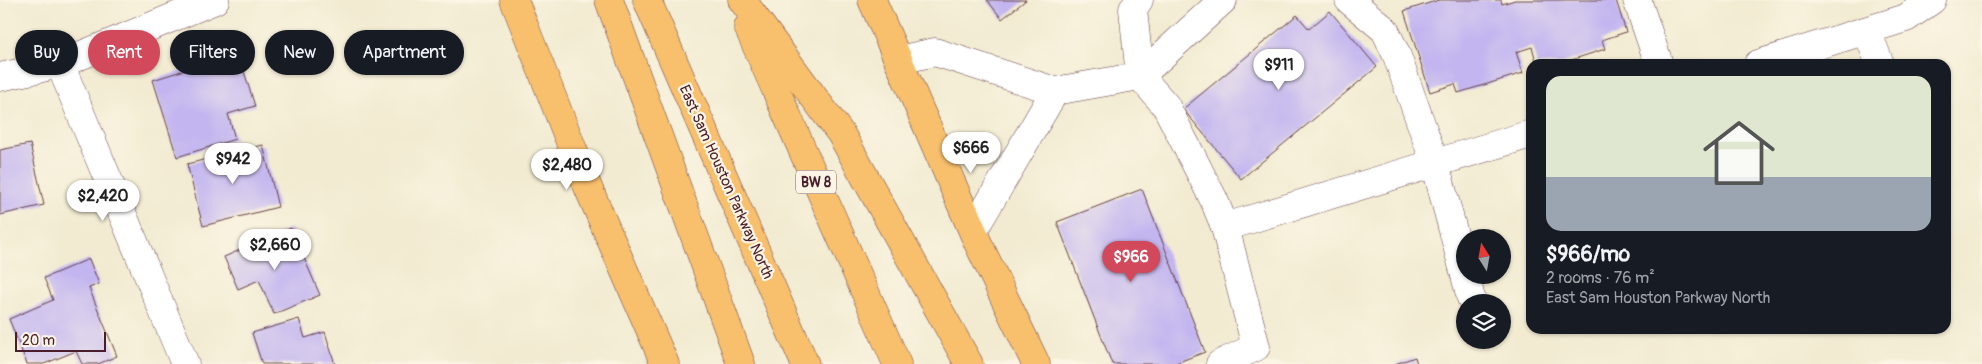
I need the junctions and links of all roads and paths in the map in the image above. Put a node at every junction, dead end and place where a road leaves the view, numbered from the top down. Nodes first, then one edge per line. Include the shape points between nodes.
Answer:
1 (215, 0) edge
2 (514, 0) edge
3 (609, 0) edge
4 (647, 0) edge
5 (736, 0) edge
6 (742, 0) edge
7 (872, 0) edge
8 (1139, 0) edge
9 (1223, 0) edge
10 (1349, 0) edge
11 (1637, 0) edge
12 (1932, 0) edge
13 (1902, 9) edge
14 (1867, 31) junction
15 (78, 57) edge
16 (1657, 59) edge
17 (1775, 59) edge
18 (1878, 59) edge
19 (899, 60) junction
20 (15, 74) edge
21 (65, 75) edge
22 (1140, 76) junction
23 (0, 77) edge
24 (1055, 91) junction
25 (1526, 136) edge
26 (1435, 163) junction
27 (1225, 227) junction
28 (973, 231) junction
29 (1470, 294) edge
30 (185, 364) edge
31 (665, 364) edge
32 (741, 364) edge
33 (805, 364) edge
34 (897, 364) edge
35 (968, 364) edge
36 (1036, 364) edge
37 (1220, 364) edge

1 - 15 street
2 - 31 main road via 587,185
3 - 32 main road
4 - 33 main road, East Sam Houston Parkway North
5 - 34 main road, BW 8
6 - 35 main road via 841,134
7 - 19 main road
8 - 22 street via 1133,9
9 - 22 street
10 - 26 street via 1385,30
11 - 16 street
12 - 13 street
13 - 14 street
14 - 17 street
14 - 18 street
19 - 24 street via 935,52
19 - 28 main road
20 - 23 street
21 - 30 street
22 - 24 street
22 - 27 street via 1166,106
24 - 28 street
25 - 26 street
26 - 27 street
26 - 29 street
27 - 37 street via 1256,347
28 - 36 main road

